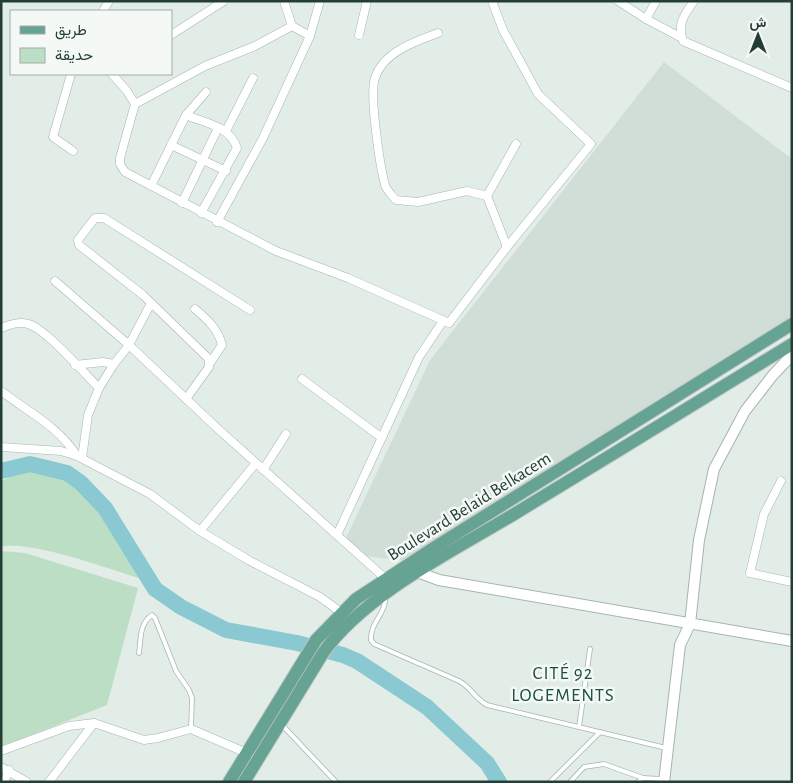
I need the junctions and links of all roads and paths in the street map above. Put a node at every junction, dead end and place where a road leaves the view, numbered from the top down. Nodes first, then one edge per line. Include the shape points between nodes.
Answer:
1 (224, 1) edge
2 (284, 1) edge
3 (320, 1) edge
4 (367, 1) edge
5 (492, 1) edge
6 (618, 1) edge
7 (656, 1) edge
8 (694, 1) edge
9 (646, 19) junction
10 (292, 26) junction
11 (438, 33) dead end
12 (172, 35) edge
13 (358, 35) dead end
14 (310, 36) junction
15 (682, 38) junction
16 (71, 75) edge
17 (117, 76) edge
18 (253, 78) dead end
19 (792, 88) edge
20 (206, 92) dead end
21 (135, 104) junction
22 (186, 116) junction
23 (222, 129) junction
24 (516, 144) dead end
25 (171, 146) junction
26 (74, 151) dead end
27 (203, 160) junction
28 (226, 171) junction
29 (151, 186) junction
30 (488, 196) junction
31 (182, 203) junction
32 (201, 213) junction
33 (217, 222) junction
34 (507, 247) junction
35 (55, 281) dead end
36 (152, 303) junction
37 (195, 309) dead end
38 (250, 310) dead end
39 (443, 321) junction
40 (792, 324) edge
41 (1, 328) edge
42 (792, 344) edge
43 (129, 345) junction
44 (792, 355) edge
45 (210, 363) junction
46 (114, 364) junction
47 (75, 365) junction
48 (302, 379) dead end
49 (99, 388) junction
50 (1, 391) edge
51 (186, 399) junction
52 (286, 434) dead end
53 (382, 438) junction
54 (1, 447) edge
55 (79, 457) junction
56 (256, 463) junction
57 (263, 470) junction
58 (781, 481) dead end
59 (200, 531) junction
60 (336, 535) junction
61 (406, 566) junction
62 (417, 573) junction
63 (386, 579) junction
64 (792, 582) edge
65 (385, 596) junction
66 (342, 613) junction
67 (690, 624) junction
68 (792, 641) edge
69 (590, 649) dead end
70 (139, 653) dead end
71 (279, 722) junction
72 (94, 724) junction
73 (579, 727) junction
74 (191, 729) junction
75 (600, 732) junction
76 (668, 749) junction
77 (1, 751) edge
78 (246, 753) junction
79 (257, 760) junction
80 (5, 769) edge
81 (642, 778) junction
82 (664, 780) edge
83 (4, 782) edge
84 (27, 782) edge
85 (49, 782) edge
86 (228, 782) edge
87 (244, 782) edge
88 (336, 782) edge
89 (550, 782) edge
90 (570, 782) edge
91 (638, 782) edge

1 - 12 street
2 - 10 street
3 - 14 street
4 - 13 street
5 - 34 street via 503,30 538,94 591,144
6 - 9 street
7 - 9 street
8 - 15 street via 681,20
9 - 15 street
10 - 14 street
10 - 21 street via 255,46 205,66
11 - 30 street via 408,44 388,58 375,78 375,128 385,187 396,200 418,202 466,191
14 - 33 street via 263,138
15 - 19 street via 683,42
16 - 26 street via 52,136
17 - 21 street
18 - 23 street
20 - 22 street
21 - 29 street via 120,164 124,172
22 - 23 street
22 - 25 street
23 - 27 street
23 - 28 street via 234,140 237,148
24 - 30 street
25 - 27 street
25 - 29 street
27 - 28 street
27 - 31 street
28 - 32 street
29 - 31 street
30 - 34 street
31 - 32 street
32 - 33 street
33 - 39 street via 276,251 348,278
34 - 39 street via 449,323
35 - 43 street
36 - 38 street via 79,245 78,240 95,218 104,218
36 - 43 street
36 - 45 street via 207,356
37 - 45 street via 221,338 222,345
39 - 53 street via 419,357
40 - 61 main road, Boulevard Belaid Belkacem
41 - 47 street via 14,323 28,324 44,334
42 - 62 main road, Boulevard Belaid Belkacem
43 - 46 street
43 - 51 street
44 - 67 street via 745,412 714,469 700,540
45 - 51 street
46 - 47 street
46 - 49 street
47 - 49 street
48 - 53 street
49 - 55 street via 88,415
50 - 55 street via 46,421
51 - 56 street
52 - 57 street
53 - 60 street
54 - 55 street via 61,451
55 - 59 street via 150,494
56 - 57 street
56 - 59 street
57 - 60 street
58 - 64 street via 764,514 750,573
59 - 66 street via 320,597
60 - 63 street
61 - 62 street
61 - 63 main road, Boulevard Belaid Belkacem
62 - 65 main road, Boulevard Belaid Belkacem
62 - 67 street via 439,580
63 - 66 main road, Boulevard Belaid Belkacem via 356,599
65 - 71 main road, Boulevard Belaid Belkacem via 355,618 333,640
65 - 73 lane via 385,607 372,626 371,640 374,644 459,680 474,697 487,705
66 - 78 main road, Boulevard Belaid Belkacem via 312,645
67 - 68 street
67 - 76 street via 680,645
69 - 73 lane
70 - 74 lane via 141,630 145,620 152,615 176,671 192,698
71 - 79 main road, Boulevard Belaid Belkacem
71 - 88 lane
72 - 74 street via 144,740
72 - 77 street via 69,726
72 - 85 street
73 - 75 lane
74 - 78 street
75 - 76 lane
75 - 89 lane
76 - 82 street
78 - 79 street
78 - 86 main road, Boulevard Belaid Belkacem
79 - 87 main road, Boulevard Belaid Belkacem
80 - 83 street
80 - 84 street
81 - 82 lane
81 - 90 lane via 604,764 584,767
81 - 91 lane

